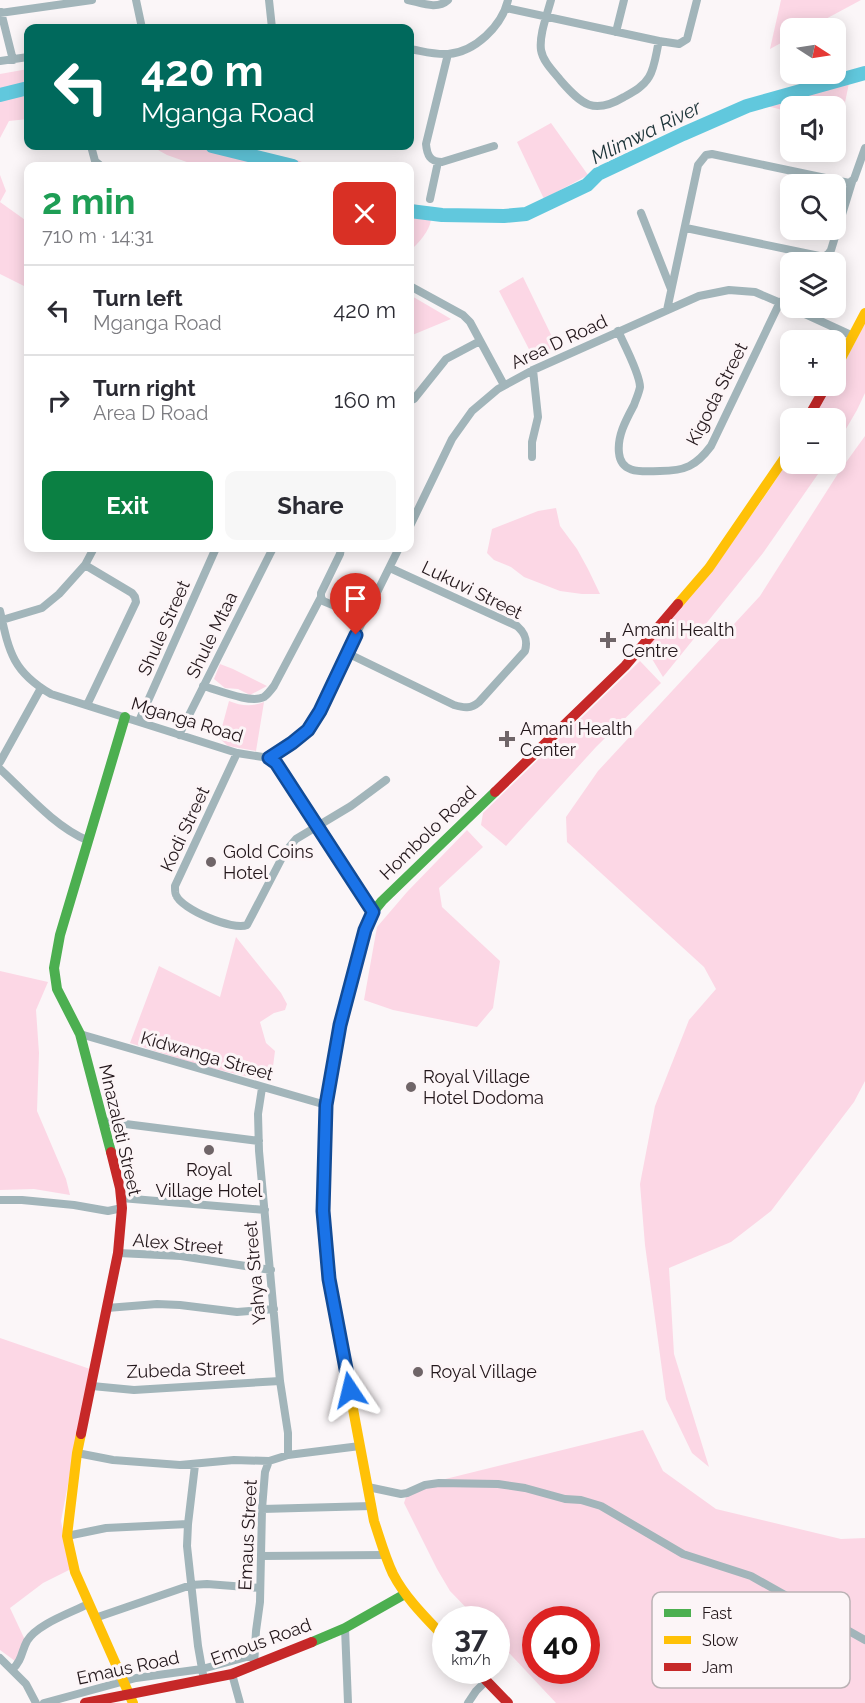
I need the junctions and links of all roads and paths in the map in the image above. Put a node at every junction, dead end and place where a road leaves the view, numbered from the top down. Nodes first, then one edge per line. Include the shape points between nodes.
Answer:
1 (92, 0) edge
2 (136, 0) edge
3 (269, 0) edge
4 (408, 0) edge
5 (448, 0) edge
6 (551, 0) edge
7 (624, 0) edge
8 (697, 0) edge
9 (507, 4) edge
10 (0, 13) edge
11 (547, 17) junction
12 (141, 24) edge
13 (272, 24) edge
14 (616, 32) junction
15 (659, 41) junction
16 (414, 50) edge
17 (448, 54) junction
18 (24, 58) edge
19 (13, 60) junction
20 (0, 61) edge
21 (494, 146) dead end
22 (865, 148) edge
23 (438, 162) junction
24 (852, 182) junction
25 (430, 199) dead end
26 (641, 213) dead end
27 (686, 228) junction
28 (414, 288) edge
29 (671, 289) junction
30 (780, 302) joint
31 (667, 310) junction
32 (865, 313) edge
33 (815, 318) edge
34 (618, 331) junction
35 (853, 336) junction
36 (480, 341) junction
37 (846, 349) edge
38 (533, 370) junction
39 (504, 386) junction
40 (414, 399) edge
41 (532, 457) dead end
42 (780, 465) edge
43 (414, 518) edge
44 (92, 552) edge
45 (214, 552) edge
46 (271, 552) edge
47 (340, 552) edge
48 (397, 552) edge
49 (85, 565) junction
50 (390, 568) junction
51 (321, 597) junction
52 (0, 611) edge
53 (364, 618) junction
54 (2, 620) junction
55 (347, 652) junction
56 (204, 686) junction
57 (40, 688) junction
58 (87, 705) junction
59 (125, 717) junction
60 (140, 722) junction
61 (179, 735) junction
62 (237, 753) junction
63 (269, 758) junction
64 (0, 762) edge
65 (0, 769) edge
66 (386, 780) dead end
67 (317, 825) junction
68 (87, 840) junction
69 (373, 912) junction
70 (80, 1034) junction
71 (262, 1088) junction
72 (326, 1105) junction
73 (102, 1121) junction
74 (259, 1141) junction
75 (0, 1200) edge
76 (122, 1203) junction
77 (265, 1210) junction
78 (118, 1253) junction
79 (271, 1270) junction
80 (107, 1308) junction
81 (274, 1309) junction
82 (280, 1381) junction
83 (92, 1386) junction
84 (360, 1446) junction
85 (77, 1453) junction
86 (288, 1455) junction
87 (270, 1461) junction
88 (195, 1465) junction
89 (368, 1486) junction
90 (372, 1506) junction
91 (262, 1509) junction
92 (188, 1524) junction
93 (68, 1536) junction
94 (384, 1555) junction
95 (261, 1556) junction
96 (191, 1585) junction
97 (260, 1588) junction
98 (780, 1592) edge
99 (405, 1594) junction
100 (88, 1604) junction
101 (96, 1618) junction
102 (432, 1624) edge
103 (345, 1628) junction
104 (850, 1632) edge
105 (865, 1640) edge
106 (0, 1658) edge
107 (254, 1660) junction
108 (202, 1669) junction
109 (12, 1670) junction
110 (232, 1674) junction
111 (204, 1680) junction
112 (125, 1681) junction
113 (483, 1684) edge
114 (489, 1684) edge
115 (132, 1698) edge
116 (36, 1703) edge
117 (44, 1703) edge
118 (85, 1703) edge
119 (240, 1703) edge
120 (348, 1703) edge
121 (468, 1703) edge
122 (508, 1703) edge

1 - 10 street
2 - 12 street
3 - 13 street
4 - 5 street via 434,6
6 - 11 street
7 - 14 street
8 - 15 street via 687,39 679,44
9 - 11 street
9 - 17 street via 494,28 480,42
10 - 19 street
11 - 14 street
11 - 15 street via 541,41 544,58 573,95 588,105 607,106 645,83 654,66
14 - 15 street
16 - 17 street
17 - 23 street via 426,144 429,157
18 - 19 street
19 - 20 street
21 - 23 street
22 - 24 street
23 - 25 street
24 - 27 street via 831,250 824,257
24 - 27 street via 709,153 698,165
26 - 29 street
27 - 29 street
28 - 36 street via 463,315
29 - 31 street
30 - 31 street, Area D Road via 755,292 729,290 699,296
30 - 34 street, Kigoda Street via 711,446 700,460 671,471 633,471 619,459 618,444 640,389
31 - 34 street, Area D Road
32 - 35 street
33 - 35 street, Area D Road
34 - 38 street, Area D Road
35 - 37 street
36 - 39 street
36 - 40 street via 446,359
38 - 39 street, Area D Road
38 - 41 street via 538,417
39 - 43 street, Area D Road via 472,411 452,439
42 - 69 street, Hombolo Road via 709,568 626,666
44 - 49 street
45 - 60 street, Shule Street
46 - 56 street, Shule Mtaa
47 - 51 street
48 - 50 street
49 - 54 street via 42,608
49 - 58 street via 132,593 136,602
50 - 53 street
50 - 55 street, Lukuvi Street via 517,626 526,638 525,651 479,702 468,708 454,705
51 - 53 street
51 - 56 street via 265,696 249,699
52 - 54 street, Mganga Road
53 - 55 street
54 - 57 street, Mganga Road via 19,668
55 - 63 street via 308,730
56 - 61 street, Shule Mtaa
57 - 58 street, Mganga Road
57 - 64 street
58 - 59 street, Mganga Road
59 - 60 street, Mganga Road
59 - 68 street, Mnazaleti Street
60 - 61 street, Mganga Road
61 - 62 street, Mganga Road
62 - 63 street, Mganga Road
62 - 67 street, Kodi Street via 175,886 175,895 182,903 205,917 234,927 247,925 285,852 296,838
63 - 67 street
65 - 68 street via 73,834
66 - 67 street
67 - 69 street
68 - 70 street, Mnazaleti Street via 54,968 57,989
69 - 72 street, Hombolo Road via 340,1025
70 - 71 street, Kidwanga Street
70 - 73 street, Mnazaleti Street
71 - 72 street, Kidwanga Street
71 - 74 street, Yahya Street
72 - 84 street, Hombolo Road via 323,1211 329,1279
73 - 74 street
73 - 76 street, Mnazaleti Street
74 - 77 street, Yahya Street
75 - 76 street via 108,1211
76 - 77 street
76 - 78 street, Mnazaleti Street
77 - 79 street, Yahya Street
78 - 79 street, Alex Street via 181,1256
78 - 80 street, Mnazaleti Street
79 - 81 street, Yahya Street
80 - 81 street via 169,1304 237,1312
80 - 83 street, Mnazaleti Street
81 - 82 street, Yahya Street
82 - 83 street, Zubeda Street via 134,1390
82 - 86 street, Yahya Street
83 - 85 street, Mnazaleti Street
84 - 86 street, Emaus Street
84 - 89 street, Hombolo Road
85 - 88 street via 113,1460
85 - 93 street, Mnazaleti Street
86 - 87 street, Emaus Street
87 - 88 street
87 - 91 street, Emaus Street via 265,1472
88 - 92 street
89 - 90 street, Hombolo Road
89 - 98 street via 402,1494 439,1482 498,1485 592,1503 683,1554 751,1576
90 - 91 street
90 - 94 street, Hombolo Road
91 - 95 street, Emaus Street
92 - 93 street via 106,1528
92 - 96 street
93 - 100 street, Mnazaleti Street via 75,1572
94 - 95 street
94 - 99 street, Hombolo Road
95 - 97 street, Emaus Street
96 - 97 street
96 - 101 street
96 - 108 street
97 - 107 street, Emaus Street
99 - 102 street, Hombolo Road
99 - 103 street, Emous Road
100 - 101 street, Mnazaleti Street
100 - 109 street via 36,1630 27,1641 20,1663
101 - 112 street, Mnazaleti Street
103 - 107 street, Emous Road
103 - 120 street
104 - 105 street
106 - 109 street
107 - 108 street, Emaus Road
107 - 110 street, Emous Road
108 - 111 street
108 - 112 street, Emaus Road
109 - 116 street via 26,1684
110 - 111 street, Emous Road
110 - 119 street
111 - 115 street, Emous Road
112 - 115 street, Mnazaleti Street
112 - 117 street, Emaus Road
113 - 121 street
114 - 122 street
115 - 118 street, Emous Road

